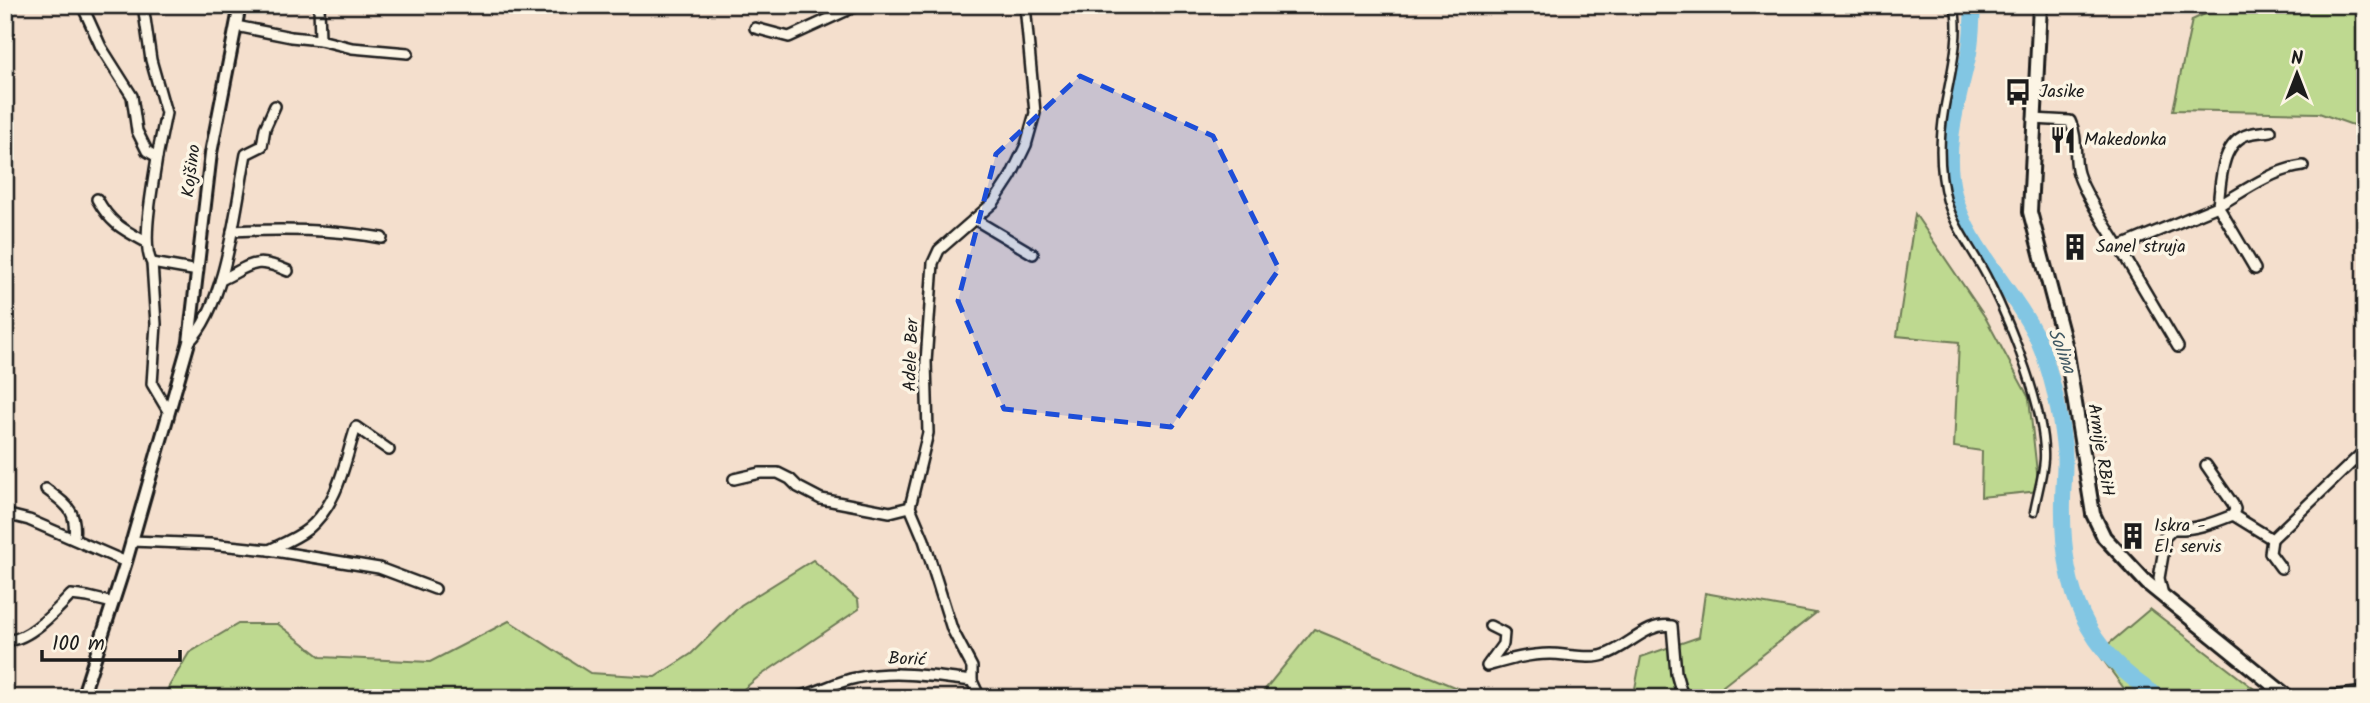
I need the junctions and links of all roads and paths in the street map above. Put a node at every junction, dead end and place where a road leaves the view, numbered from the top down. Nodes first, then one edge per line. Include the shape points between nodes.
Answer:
1 (82, 5) edge
2 (143, 5) edge
3 (240, 5) edge
4 (319, 5) edge
5 (859, 5) edge
6 (1025, 5) edge
7 (1954, 5) edge
8 (2040, 5) edge
9 (236, 26) junction
10 (755, 28) dead end
11 (320, 40) junction
12 (408, 53) dead end
13 (275, 106) dead end
14 (2034, 119) junction
15 (2271, 131) dead end
16 (157, 157) junction
17 (2302, 166) dead end
18 (97, 199) dead end
19 (2218, 206) junction
20 (974, 219) junction
21 (232, 231) junction
22 (382, 238) dead end
23 (146, 242) junction
24 (2119, 247) junction
25 (1033, 254) dead end
26 (152, 263) junction
27 (2255, 269) dead end
28 (198, 271) junction
29 (288, 271) dead end
30 (221, 281) junction
31 (188, 342) junction
32 (2178, 347) dead end
33 (168, 411) junction
34 (388, 450) dead end
35 (2365, 450) edge
36 (2206, 465) dead end
37 (734, 479) dead end
38 (46, 489) dead end
39 (910, 507) junction
40 (2034, 512) dead end
41 (5, 514) edge
42 (2233, 515) junction
43 (74, 539) junction
44 (2272, 539) junction
45 (131, 541) junction
46 (269, 550) junction
47 (126, 562) junction
48 (2281, 568) dead end
49 (435, 589) dead end
50 (2163, 597) junction
51 (113, 603) junction
52 (1490, 626) dead end
53 (7, 641) edge
54 (972, 681) junction
55 (2365, 692) edge
56 (829, 694) edge
57 (82, 698) edge
58 (792, 698) edge
59 (980, 698) edge
60 (1683, 698) edge
61 (2288, 698) edge
62 (2315, 698) edge

1 - 16 street via 101,47 132,96 137,131 147,151
2 - 16 street via 151,60 166,113
3 - 9 street, Kojšino
4 - 11 street
5 - 10 street via 789,37
6 - 20 street, Adele Ber via 1035,113 1011,176 994,202
7 - 40 street via 1954,63 1940,141 1941,167 1948,202 1963,239 1993,290 2033,393 2043,459
8 - 14 main road, Armije RBiH
9 - 11 street
9 - 28 street, Kojšino via 211,153
11 - 12 street
13 - 21 street, Kojšino via 262,146 246,154
14 - 24 street via 2070,121 2077,171
14 - 50 main road, Armije RBiH via 2030,212 2066,348 2093,513 2104,537
15 - 19 street via 2247,134 2234,143 2225,159
16 - 23 street
17 - 19 street via 2273,175
18 - 23 street via 117,227
19 - 24 street
19 - 27 street
20 - 25 street
20 - 39 street, Adele Ber via 939,250 933,263 926,362 928,433
21 - 22 street via 307,229
21 - 30 street, Kojšino
23 - 26 street
24 - 32 street
26 - 28 street
26 - 33 street via 156,324 152,384
28 - 31 street, Kojšino
29 - 30 street via 258,262
30 - 31 street, Kojšino via 200,331
31 - 33 street, Kojšino
33 - 45 street, Kojšino
34 - 46 street via 356,427 341,480 320,516 306,531
35 - 44 street
36 - 42 street via 2233,504
37 - 39 street via 760,472 779,473 821,499 890,512
38 - 43 street via 71,512 76,521
39 - 54 street via 952,629 972,667
41 - 43 street
42 - 44 street
42 - 50 street via 2203,527 2173,529 2164,538 2159,578
43 - 47 street
44 - 48 street via 2270,553
45 - 46 street
45 - 47 street, Kojšino
46 - 49 street via 379,568
47 - 51 street, Kojšino
50 - 61 main road, Armije RBiH
51 - 53 street via 71,595 35,629
51 - 57 street, Kojšino
52 - 60 street via 1504,633 1503,644 1487,666 1549,654 1604,656 1635,636 1662,625 1672,626
54 - 56 street, Borić via 892,674 853,678
54 - 59 street
55 - 62 street
56 - 58 street, Borić

